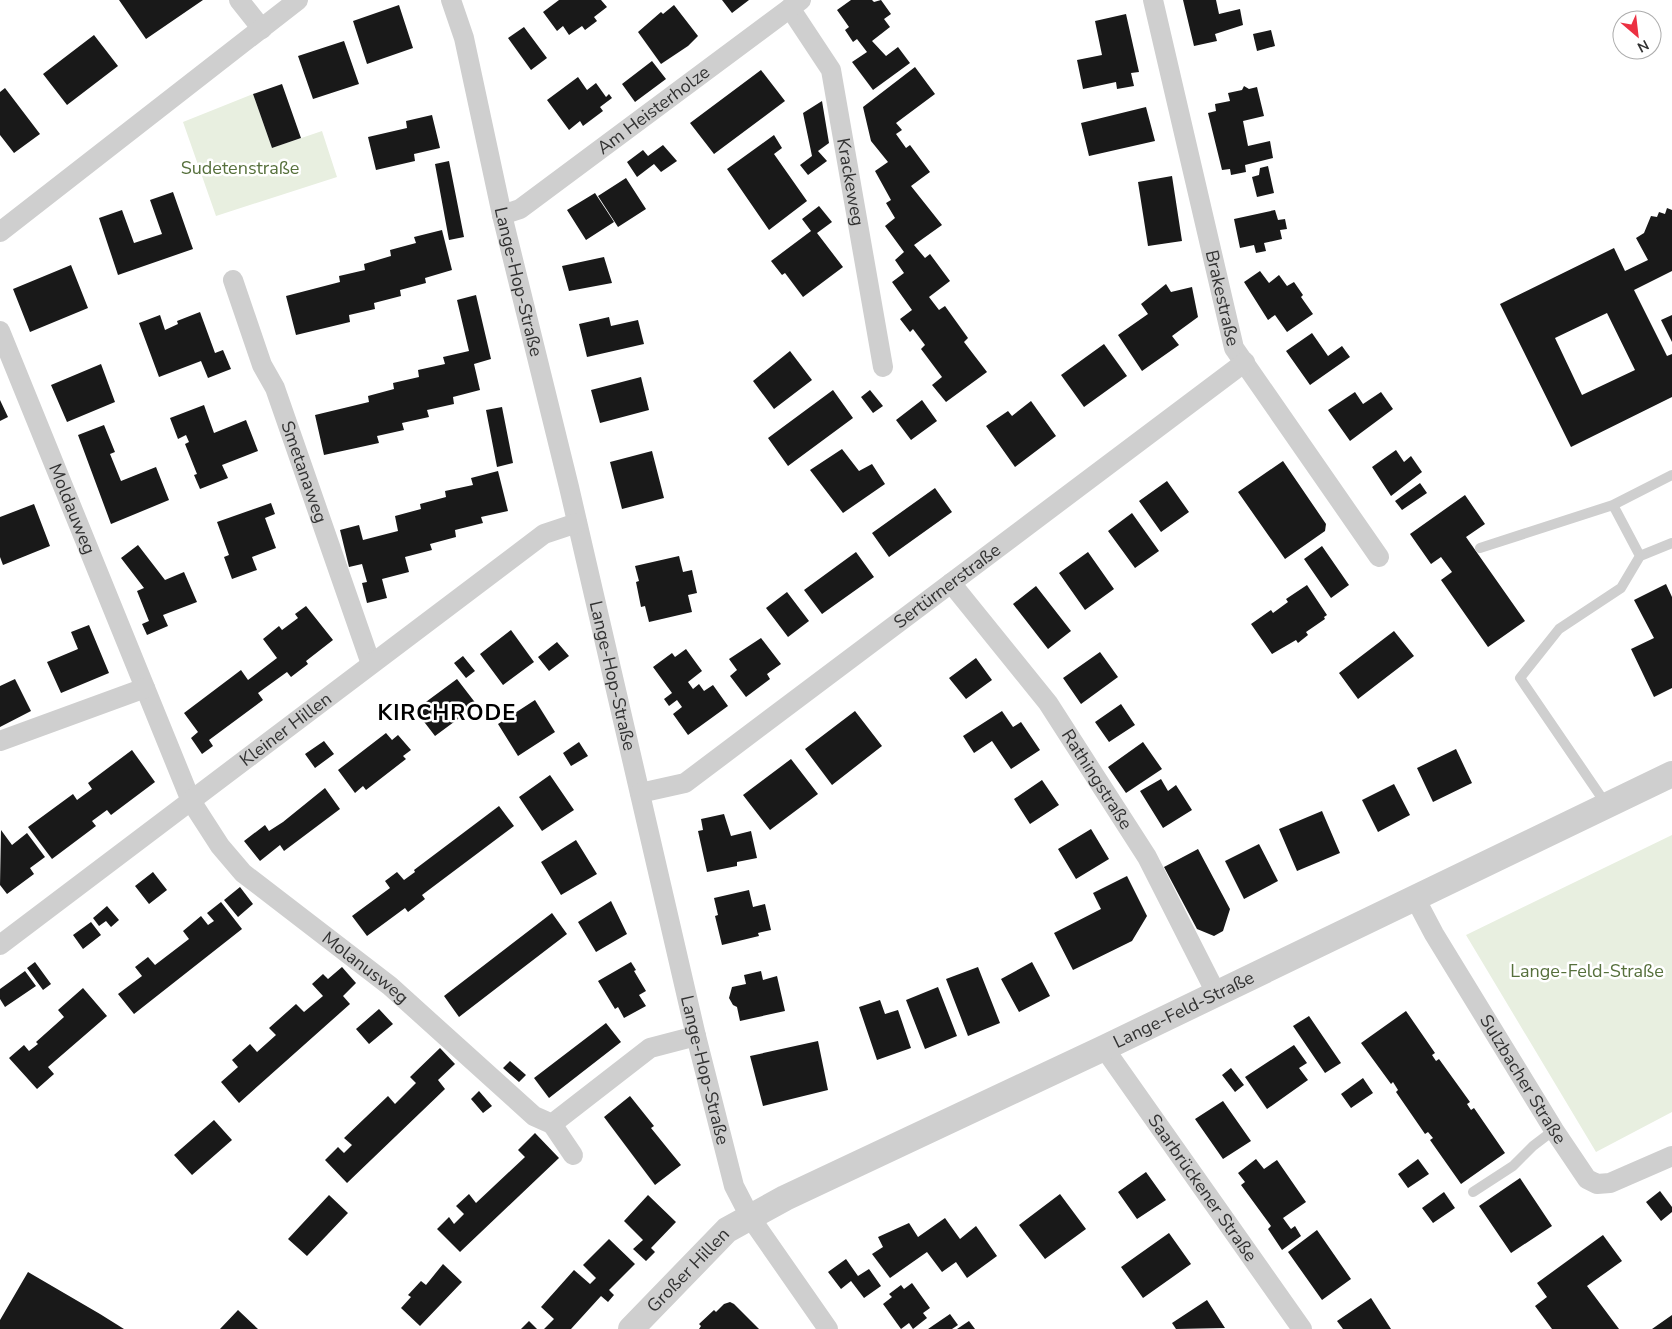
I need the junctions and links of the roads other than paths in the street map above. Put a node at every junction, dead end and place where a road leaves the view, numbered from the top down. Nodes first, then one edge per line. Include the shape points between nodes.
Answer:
1 (239, 0) edge
2 (298, 0) edge
3 (451, 0) edge
4 (1153, 0) edge
5 (796, 4) edge
6 (262, 29) junction
7 (502, 214) junction
8 (0, 232) edge
9 (233, 280) dead end
10 (0, 332) edge
11 (1245, 362) junction
12 (883, 367) dead end
13 (1672, 475) edge
14 (1613, 505) junction
15 (577, 523) junction
16 (1672, 543) edge
17 (1480, 548) dead end
18 (1640, 556) junction
19 (1379, 557) dead end
20 (951, 583) junction
21 (371, 664) junction
22 (145, 688) junction
23 (0, 741) edge
24 (1672, 774) edge
25 (640, 793) junction
26 (191, 801) junction
27 (1606, 806) junction
28 (1415, 898) junction
29 (0, 945) edge
30 (1216, 993) junction
31 (696, 1036) junction
32 (1104, 1048) junction
33 (552, 1124) junction
34 (1554, 1130) junction
35 (573, 1155) dead end
36 (1672, 1156) edge
37 (1473, 1192) dead end
38 (750, 1217) junction
39 (631, 1329) edge
40 (828, 1329) edge
41 (1302, 1329) edge

1 - 6 street
2 - 6 street
3 - 7 street, Lange-Hop-Straße via 464,38
4 - 11 street, Brakestraße via 1234,348
5 - 7 street, Am Heisterholze via 520,209
5 - 12 street, Krackeweg via 831,70
6 - 8 street
7 - 15 street, Lange-Hop-Straße
9 - 21 street, Smetanaweg
10 - 22 street, Moldauweg
11 - 19 street, Brakestraße
11 - 20 street, Sertürnerstraße
13 - 14 lane
14 - 17 lane
14 - 18 lane
15 - 21 street, Kleiner Hillen via 544,534
15 - 25 street, Lange-Hop-Straße
16 - 18 lane
18 - 27 lane via 1620,588 1559,629 1520,678
20 - 25 street, Sertürnerstraße via 685,783
20 - 30 street, Rathingstraße via 1048,703 1074,743 1147,857
21 - 26 street, Kleiner Hillen
22 - 23 street
22 - 26 street, Moldauweg
24 - 27 street, Lange-Feld-Straße
25 - 31 street, Lange-Hop-Straße
26 - 29 street, Kleiner Hillen
26 - 33 street, Molanusweg via 220,846 243,873 390,986 534,1116
27 - 28 street, Lange-Feld-Straße
28 - 30 street, Lange-Feld-Straße
28 - 34 street, Sulzbacher Straße
30 - 32 street, Lange-Feld-Straße
31 - 33 street via 650,1048
31 - 38 street, Lange-Hop-Straße via 734,1186
32 - 38 street, Lange-Feld-Straße
32 - 41 street, Saarbrückener Straße
33 - 35 street, Molanusweg
34 - 36 street, Sulzbacher Straße via 1587,1179 1597,1184 1610,1183
34 - 37 lane via 1513,1166
38 - 39 street, Großer Hillen via 727,1230
38 - 40 street, Lange-Hop-Straße

